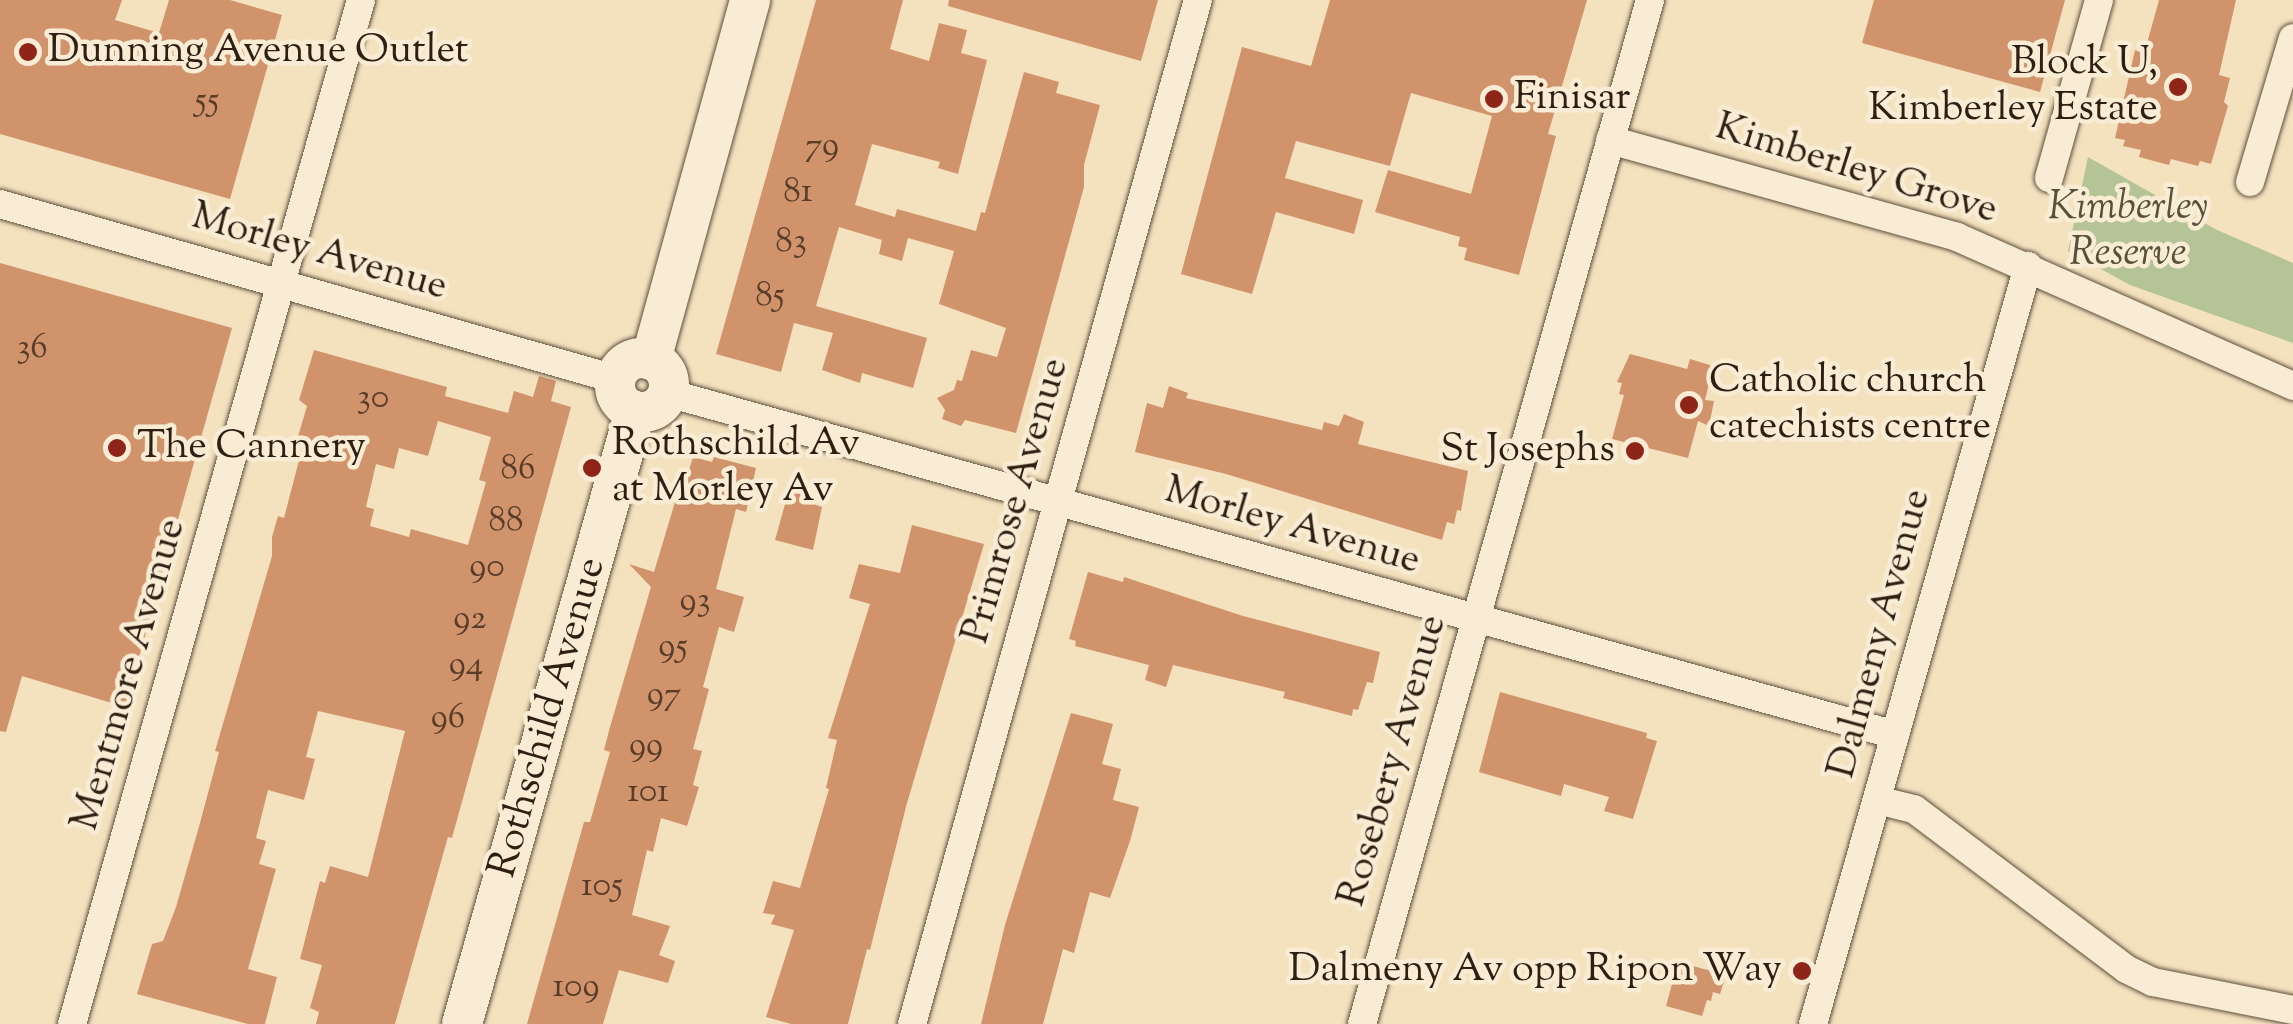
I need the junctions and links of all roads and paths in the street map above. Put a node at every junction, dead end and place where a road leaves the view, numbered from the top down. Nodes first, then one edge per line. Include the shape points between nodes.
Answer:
1 (362, 0) edge
2 (750, 0) edge
3 (1198, 0) edge
4 (1650, 0) edge
5 (2099, 0) edge
6 (2293, 38) edge
7 (1610, 140) junction
8 (2049, 178) dead end
9 (2250, 182) dead end
10 (0, 204) edge
11 (2028, 266) junction
12 (282, 284) junction
13 (642, 386) junction
14 (2293, 386) edge
15 (1059, 503) junction
16 (1476, 621) junction
17 (1894, 736) junction
18 (1877, 800) junction
19 (2293, 1010) edge
20 (72, 1024) edge
21 (462, 1024) edge
22 (912, 1024) edge
23 (1362, 1024) edge
24 (1813, 1024) edge

1 - 12 street, Mentmore Avenue
2 - 13 street, Rothschild Avenue
3 - 15 street, Primrose Avenue
4 - 7 street, Rosebery Avenue
5 - 8 street
6 - 9 street
7 - 11 street, Kimberley Grove via 1957,237
7 - 16 street, Rosebery Avenue
10 - 12 street, Morley Avenue
11 - 14 street, Kimberley Grove
11 - 17 street, Dalmeny Avenue
12 - 13 street, Morley Avenue
12 - 20 street, Mentmore Avenue
13 - 15 street, Morley Avenue
13 - 21 street, Rothschild Avenue
15 - 16 street, Morley Avenue
15 - 22 street, Primrose Avenue
16 - 17 street, Morley Avenue
16 - 23 street, Rosebery Avenue
17 - 18 street, Dalmeny Avenue
18 - 19 street via 1914,809 2152,982
18 - 24 street, Dalmeny Avenue

